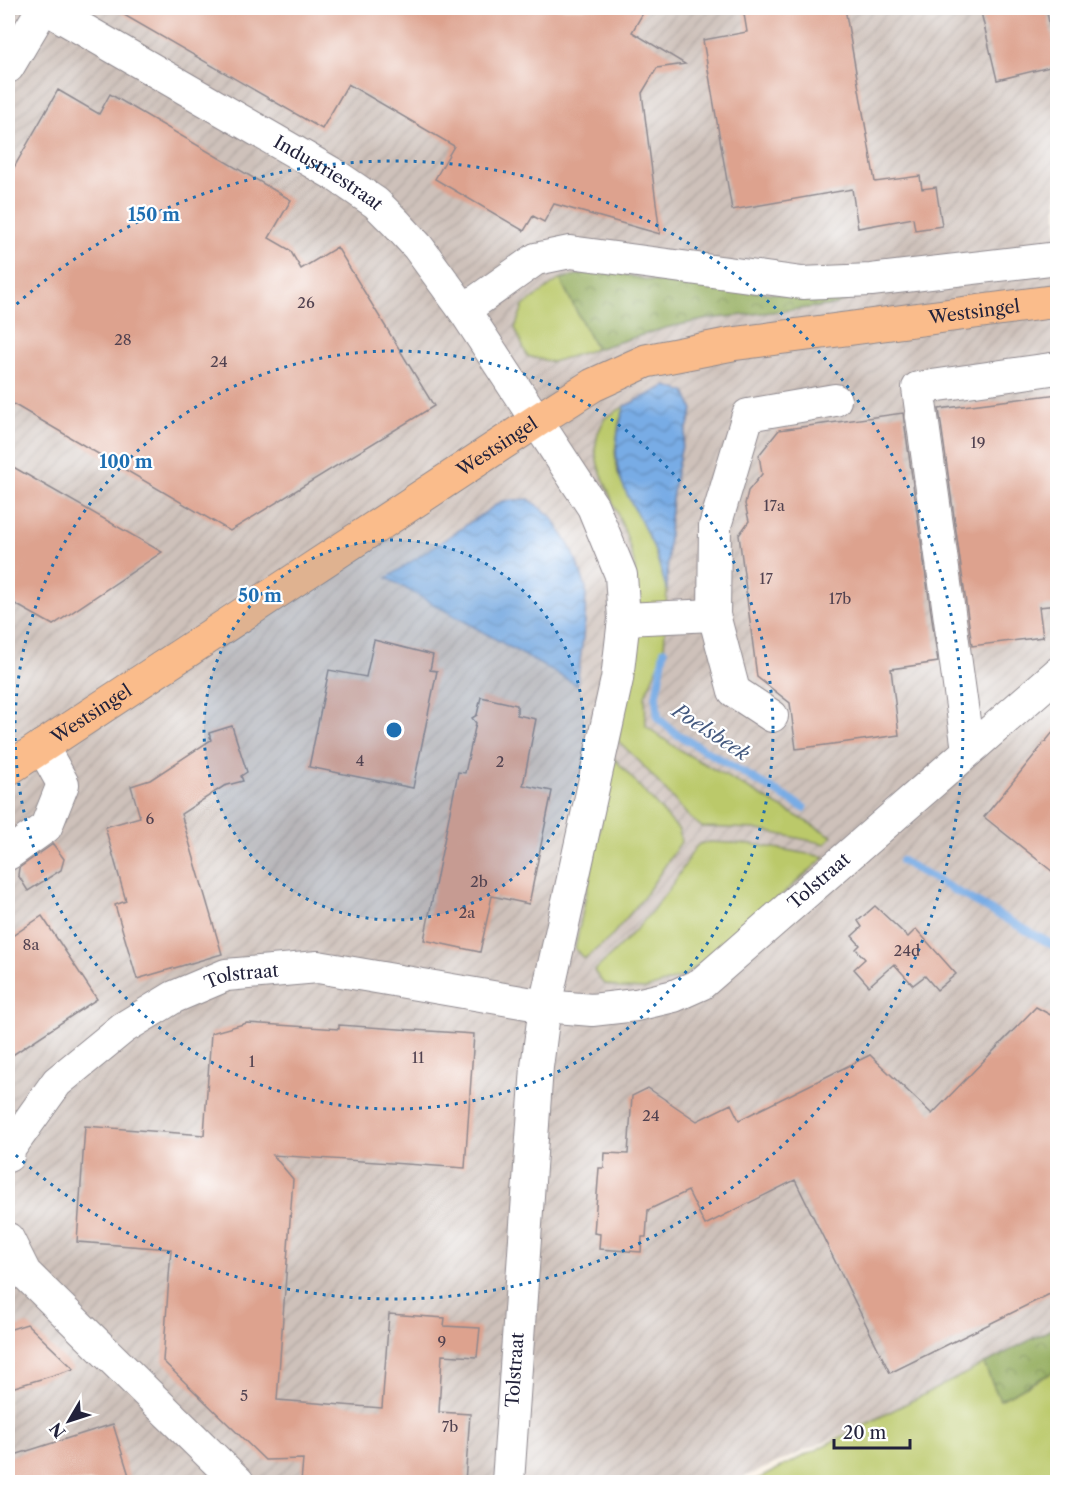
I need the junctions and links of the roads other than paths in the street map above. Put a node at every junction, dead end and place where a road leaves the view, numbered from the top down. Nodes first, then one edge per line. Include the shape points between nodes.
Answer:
1 (44, 8) edge
2 (8, 67) edge
3 (1058, 258) edge
4 (1058, 301) edge
5 (464, 310) junction
6 (1058, 368) edge
7 (835, 400) dead end
8 (537, 420) junction
9 (714, 615) junction
10 (624, 619) junction
11 (1058, 673) edge
12 (772, 716) dead end
13 (42, 747) junction
14 (968, 750) junction
15 (8, 769) edge
16 (8, 854) edge
17 (545, 1006) junction
18 (8, 1156) edge
19 (8, 1239) edge
20 (238, 1482) edge
21 (508, 1482) edge

1 - 2 street, Industriestraat
1 - 5 street, Industriestraat via 335,175 376,203 418,247
3 - 5 street via 871,280 802,283 570,252 536,259
4 - 8 main road, Westsingel via 732,344 646,361 593,385
5 - 8 street, Industriestraat
6 - 14 street via 918,388
7 - 9 street via 748,415 715,526
8 - 10 street, Tolstraat via 592,507 621,575
8 - 13 main road, Westsingel
9 - 10 street
9 - 12 street via 734,691
10 - 17 street, Tolstraat via 617,679
11 - 14 street, Tolstraat
13 - 15 main road, Westsingel
13 - 16 street via 63,784 46,827
14 - 17 street, Tolstraat via 701,984 674,996 636,1005 592,1010
17 - 18 street, Tolstraat via 318,967 226,975 174,997 123,1028 57,1082
17 - 21 street, Tolstraat via 537,1067
19 - 20 street via 25,1273

